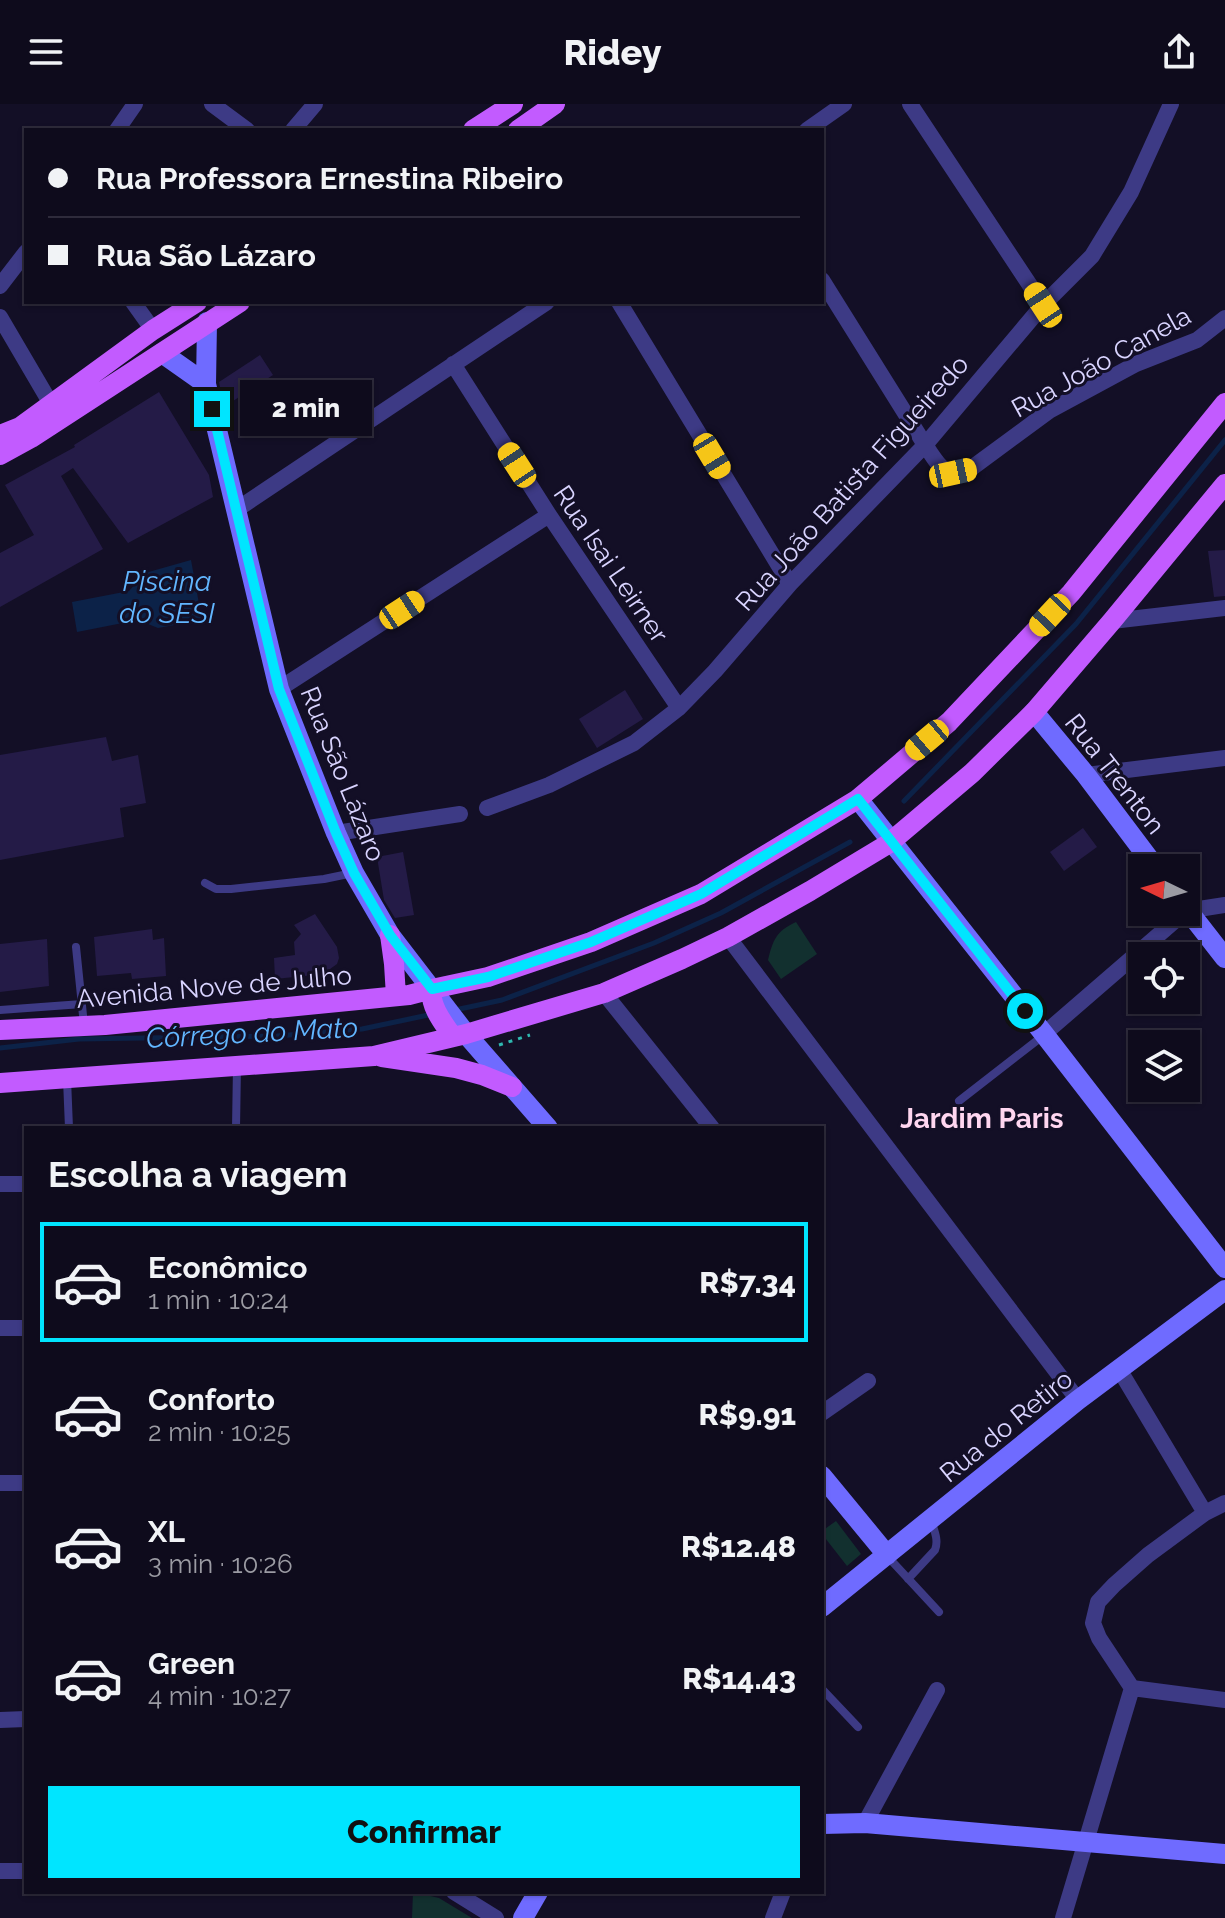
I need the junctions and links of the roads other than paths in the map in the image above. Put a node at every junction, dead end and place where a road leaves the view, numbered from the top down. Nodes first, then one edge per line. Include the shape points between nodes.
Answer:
1 (135, 104) edge
2 (212, 104) edge
3 (315, 104) edge
4 (555, 104) edge
5 (844, 104) edge
6 (910, 104) edge
7 (1171, 104) edge
8 (503, 107) edge
9 (118, 128) edge
10 (244, 128) edge
11 (295, 128) edge
12 (476, 128) edge
13 (514, 128) edge
14 (518, 128) edge
15 (810, 128) edge
16 (24, 255) edge
17 (824, 283) edge
18 (0, 286) edge
19 (134, 304) edge
20 (237, 304) edge
21 (544, 304) edge
22 (620, 304) edge
23 (1043, 305) junction
24 (189, 307) edge
25 (0, 317) edge
26 (1225, 318) edge
27 (207, 322) junction
28 (153, 330) junction
29 (162, 353) junction
30 (453, 364) junction
31 (206, 384) junction
32 (1225, 403) edge
33 (51, 404) junction
34 (0, 435) edge
35 (925, 445) junction
36 (0, 455) edge
37 (1225, 484) edge
38 (236, 510) junction
39 (549, 515) junction
40 (790, 584) junction
41 (1225, 608) edge
42 (1112, 621) junction
43 (279, 689) junction
44 (679, 708) junction
45 (1034, 712) junction
46 (1225, 758) edge
47 (1086, 775) junction
48 (863, 805) junction
49 (487, 808) dead end
50 (460, 814) dead end
51 (336, 833) junction
52 (887, 837) junction
53 (1145, 854) edge
54 (354, 873) junction
55 (205, 883) dead end
56 (1225, 905) edge
57 (1200, 908) edge
58 (1168, 926) edge
59 (1199, 926) edge
60 (390, 935) junction
61 (728, 937) junction
62 (76, 947) dead end
63 (1225, 958) edge
64 (604, 993) junction
65 (396, 996) junction
66 (434, 996) junction
67 (82, 1004) junction
68 (0, 1010) edge
69 (35, 1018) junction
70 (84, 1026) junction
71 (0, 1030) edge
72 (455, 1030) junction
73 (1044, 1034) junction
74 (374, 1056) junction
75 (237, 1065) junction
76 (67, 1078) junction
77 (0, 1083) edge
78 (512, 1087) junction
79 (959, 1101) dead end
80 (69, 1126) edge
81 (236, 1126) edge
82 (546, 1126) edge
83 (710, 1126) edge
84 (0, 1184) edge
85 (24, 1184) edge
86 (1225, 1268) edge
87 (1225, 1290) edge
88 (0, 1328) edge
89 (24, 1328) edge
90 (1119, 1369) junction
91 (868, 1381) dead end
92 (1078, 1400) junction
93 (824, 1412) edge
94 (824, 1478) edge
95 (0, 1483) edge
96 (24, 1483) edge
97 (1225, 1503) edge
98 (1205, 1513) junction
99 (931, 1520) junction
100 (887, 1555) junction
101 (908, 1579) junction
102 (824, 1605) edge
103 (939, 1612) dead end
104 (1132, 1688) junction
105 (937, 1690) dead end
106 (824, 1691) edge
107 (1225, 1700) edge
108 (24, 1719) edge
109 (0, 1720) edge
110 (858, 1727) dead end
111 (865, 1823) junction
112 (824, 1824) edge
113 (1085, 1841) junction
114 (1225, 1854) edge
115 (0, 1871) edge
116 (24, 1871) edge
117 (457, 1894) edge
118 (537, 1894) edge
119 (782, 1894) edge
120 (496, 1918) edge
121 (523, 1918) edge
122 (773, 1918) edge
123 (1063, 1918) edge

1 - 9 street
2 - 10 street
3 - 11 street
4 - 14 main road
5 - 15 street
6 - 23 street
7 - 23 street, Rua João Batista Figueiredo via 1131,192 1092,256
8 - 12 main road
8 - 13 street
16 - 18 street
17 - 35 street, Rua João Canela
19 - 28 street
20 - 27 main road
21 - 30 street
22 - 40 street
23 - 35 street, Rua João Batista Figueiredo
24 - 28 main road
24 - 29 main road via 164,334
25 - 33 street
26 - 35 street, Rua João Canela via 1197,340 1136,364 1049,411 969,470 953,473 941,467
27 - 29 main road
27 - 31 main road, Rua São Lázaro
28 - 33 main road
29 - 31 main road
29 - 36 main road
30 - 38 street
30 - 39 street, Rua Isai Leirner
31 - 38 main road, Rua São Lázaro
32 - 48 main road, Avenida Nove de Julho via 1071,593
33 - 34 main road
35 - 40 street, Rua João Batista Figueiredo
37 - 42 main road
38 - 43 main road, Rua São Lázaro
39 - 43 street
39 - 44 street, Rua Isai Leirner
40 - 44 street, Rua João Batista Figueiredo
41 - 42 street
42 - 45 main road
43 - 51 main road, Rua São Lázaro
44 - 49 street, Rua João Batista Figueiredo via 634,743 549,785
45 - 47 main road, Rua Trenton
45 - 52 main road via 972,773
46 - 47 street
47 - 53 main road, Rua Trenton
48 - 52 main road
48 - 66 main road, Avenida Nove de Julho via 701,894 591,942
50 - 51 street
51 - 54 main road, Rua São Lázaro
52 - 61 main road via 810,891
52 - 73 main road
54 - 55 lane via 231,889
54 - 60 main road, Rua São Lázaro
56 - 57 street
58 - 73 street
59 - 63 main road
60 - 65 main road
60 - 66 main road, Rua São Lázaro
61 - 64 main road
61 - 92 street
62 - 67 lane
64 - 72 main road
64 - 83 street
65 - 66 main road, Avenida Nove de Julho
65 - 70 main road, Avenida Nove de Julho
66 - 72 main road
67 - 69 lane
67 - 70 lane
68 - 69 lane
69 - 70 main road, Avenida Nove de Julho
69 - 71 main road, Avenida Nove de Julho
72 - 74 main road
72 - 78 main road
73 - 79 lane
73 - 86 main road
74 - 75 main road
74 - 78 main road via 456,1068
75 - 76 main road
75 - 81 lane
76 - 77 main road
76 - 80 lane
78 - 82 main road
84 - 85 street
87 - 90 main road, Rua do Retiro
88 - 89 street
90 - 92 main road, Rua do Retiro
90 - 98 street
91 - 93 street
92 - 99 main road, Rua do Retiro
94 - 100 main road
95 - 96 street
97 - 98 street
98 - 104 street via 1148,1555 1098,1602 1093,1623
99 - 100 main road, Rua do Retiro
99 - 101 lane via 937,1545
100 - 101 lane
100 - 102 main road, Rua do Retiro
101 - 103 lane
104 - 107 street
104 - 113 street
105 - 111 street
106 - 110 lane
108 - 109 street
111 - 112 main road
111 - 113 main road
113 - 114 main road
113 - 123 street
115 - 116 street
117 - 120 street
118 - 121 main road
119 - 122 street

